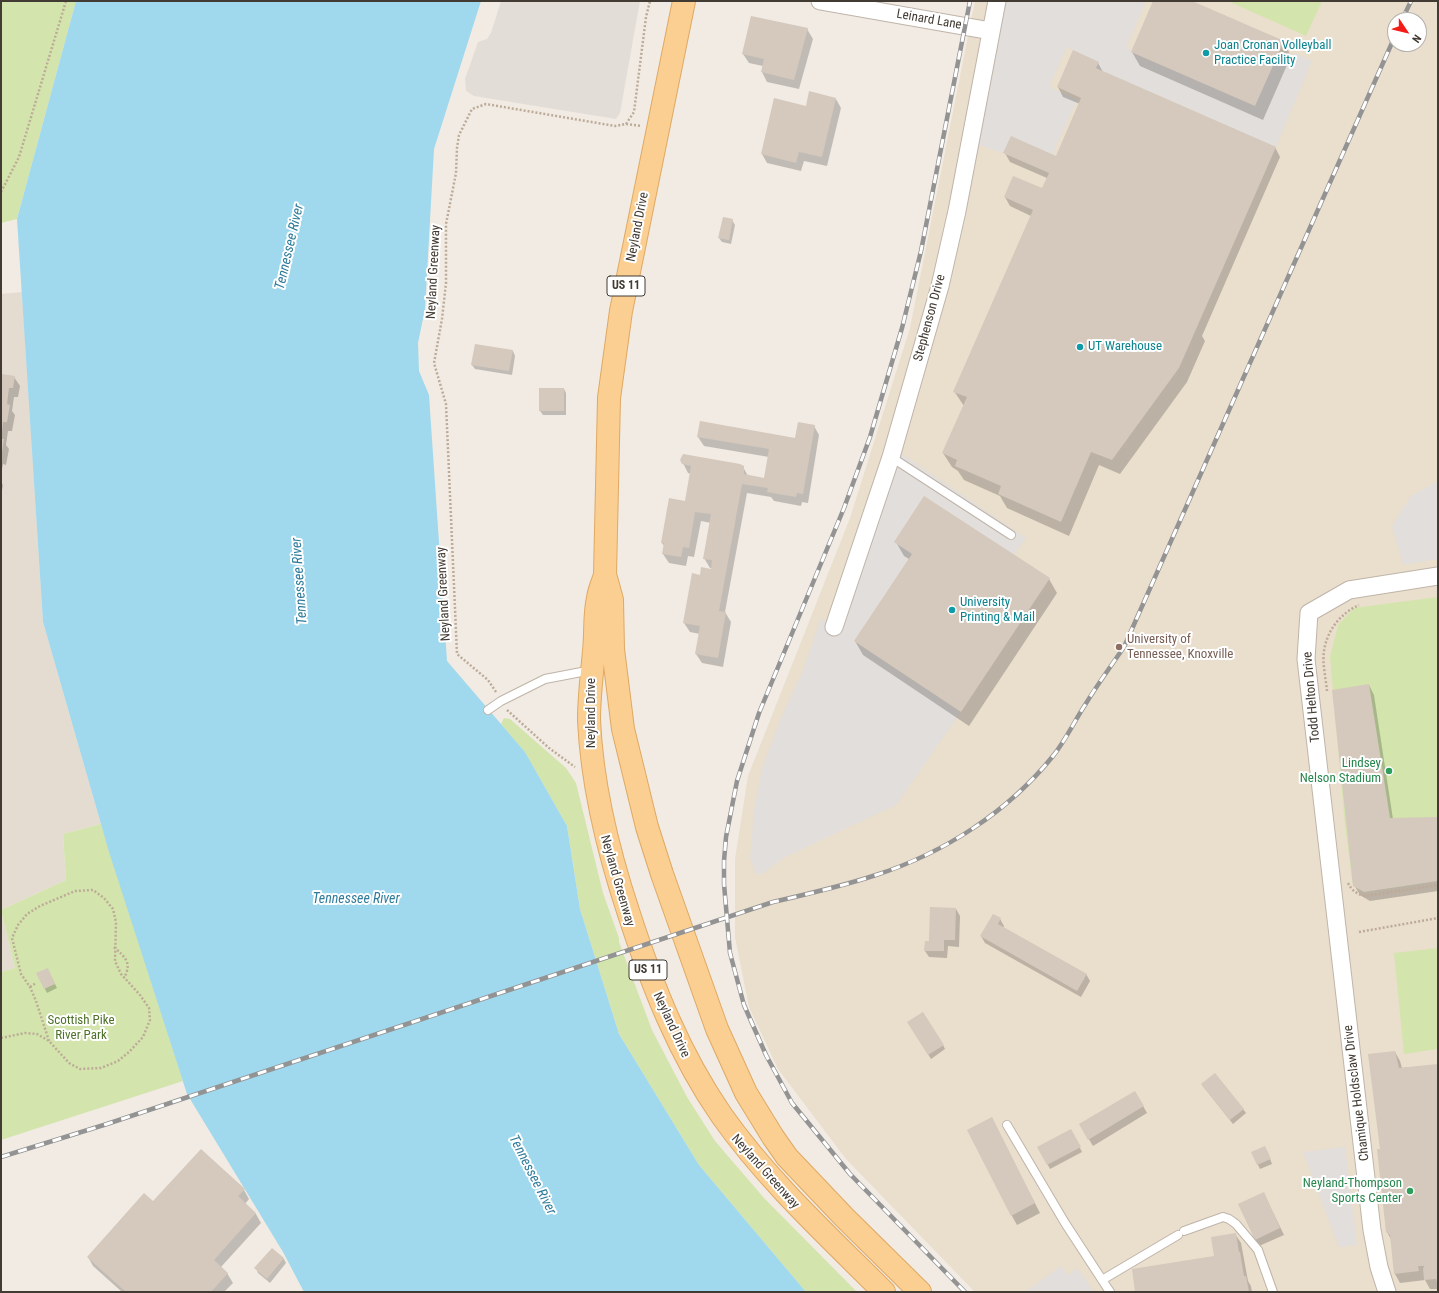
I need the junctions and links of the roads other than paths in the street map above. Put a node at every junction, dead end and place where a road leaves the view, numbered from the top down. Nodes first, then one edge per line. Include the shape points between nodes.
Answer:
1 (684, 1) edge
2 (820, 1) edge
3 (997, 1) edge
4 (991, 32) junction
5 (891, 457) junction
6 (1011, 535) dead end
7 (605, 575) junction
8 (1438, 576) edge
9 (834, 627) dead end
10 (592, 670) junction
11 (488, 710) dead end
12 (1337, 916) joint
13 (1007, 1125) dead end
14 (1102, 1280) junction
15 (884, 1292) edge
16 (920, 1292) edge
17 (1110, 1292) edge
18 (1273, 1292) edge
19 (1387, 1292) edge

1 - 7 main road, Neyland Drive / US 11 via 621,312 609,398
2 - 4 street, Leinard Lane
3 - 4 street, Stephenson Drive
4 - 5 street, Stephenson Drive via 956,219 940,286
5 - 6 lane
5 - 9 street, Stephenson Drive
7 - 10 main road, Neyland Drive / US 11 via 598,599
7 - 16 main road, Neyland Drive / US 11 via 612,600 613,649 623,729 647,827 717,1029 746,1092 787,1157
8 - 12 street, Todd Helton Drive via 1349,590 1309,613 1306,659
10 - 11 lane via 545,679
10 - 15 main road, Neyland Drive / US 11 via 590,740 600,812 620,886 664,1012 697,1078 742,1142 787,1193
12 - 19 street, Chamique Holdsclaw Drive via 1372,1230
13 - 14 lane
14 - 17 lane
14 - 18 lane via 1181,1233 1223,1218 1230,1219 1236,1224 1258,1250

